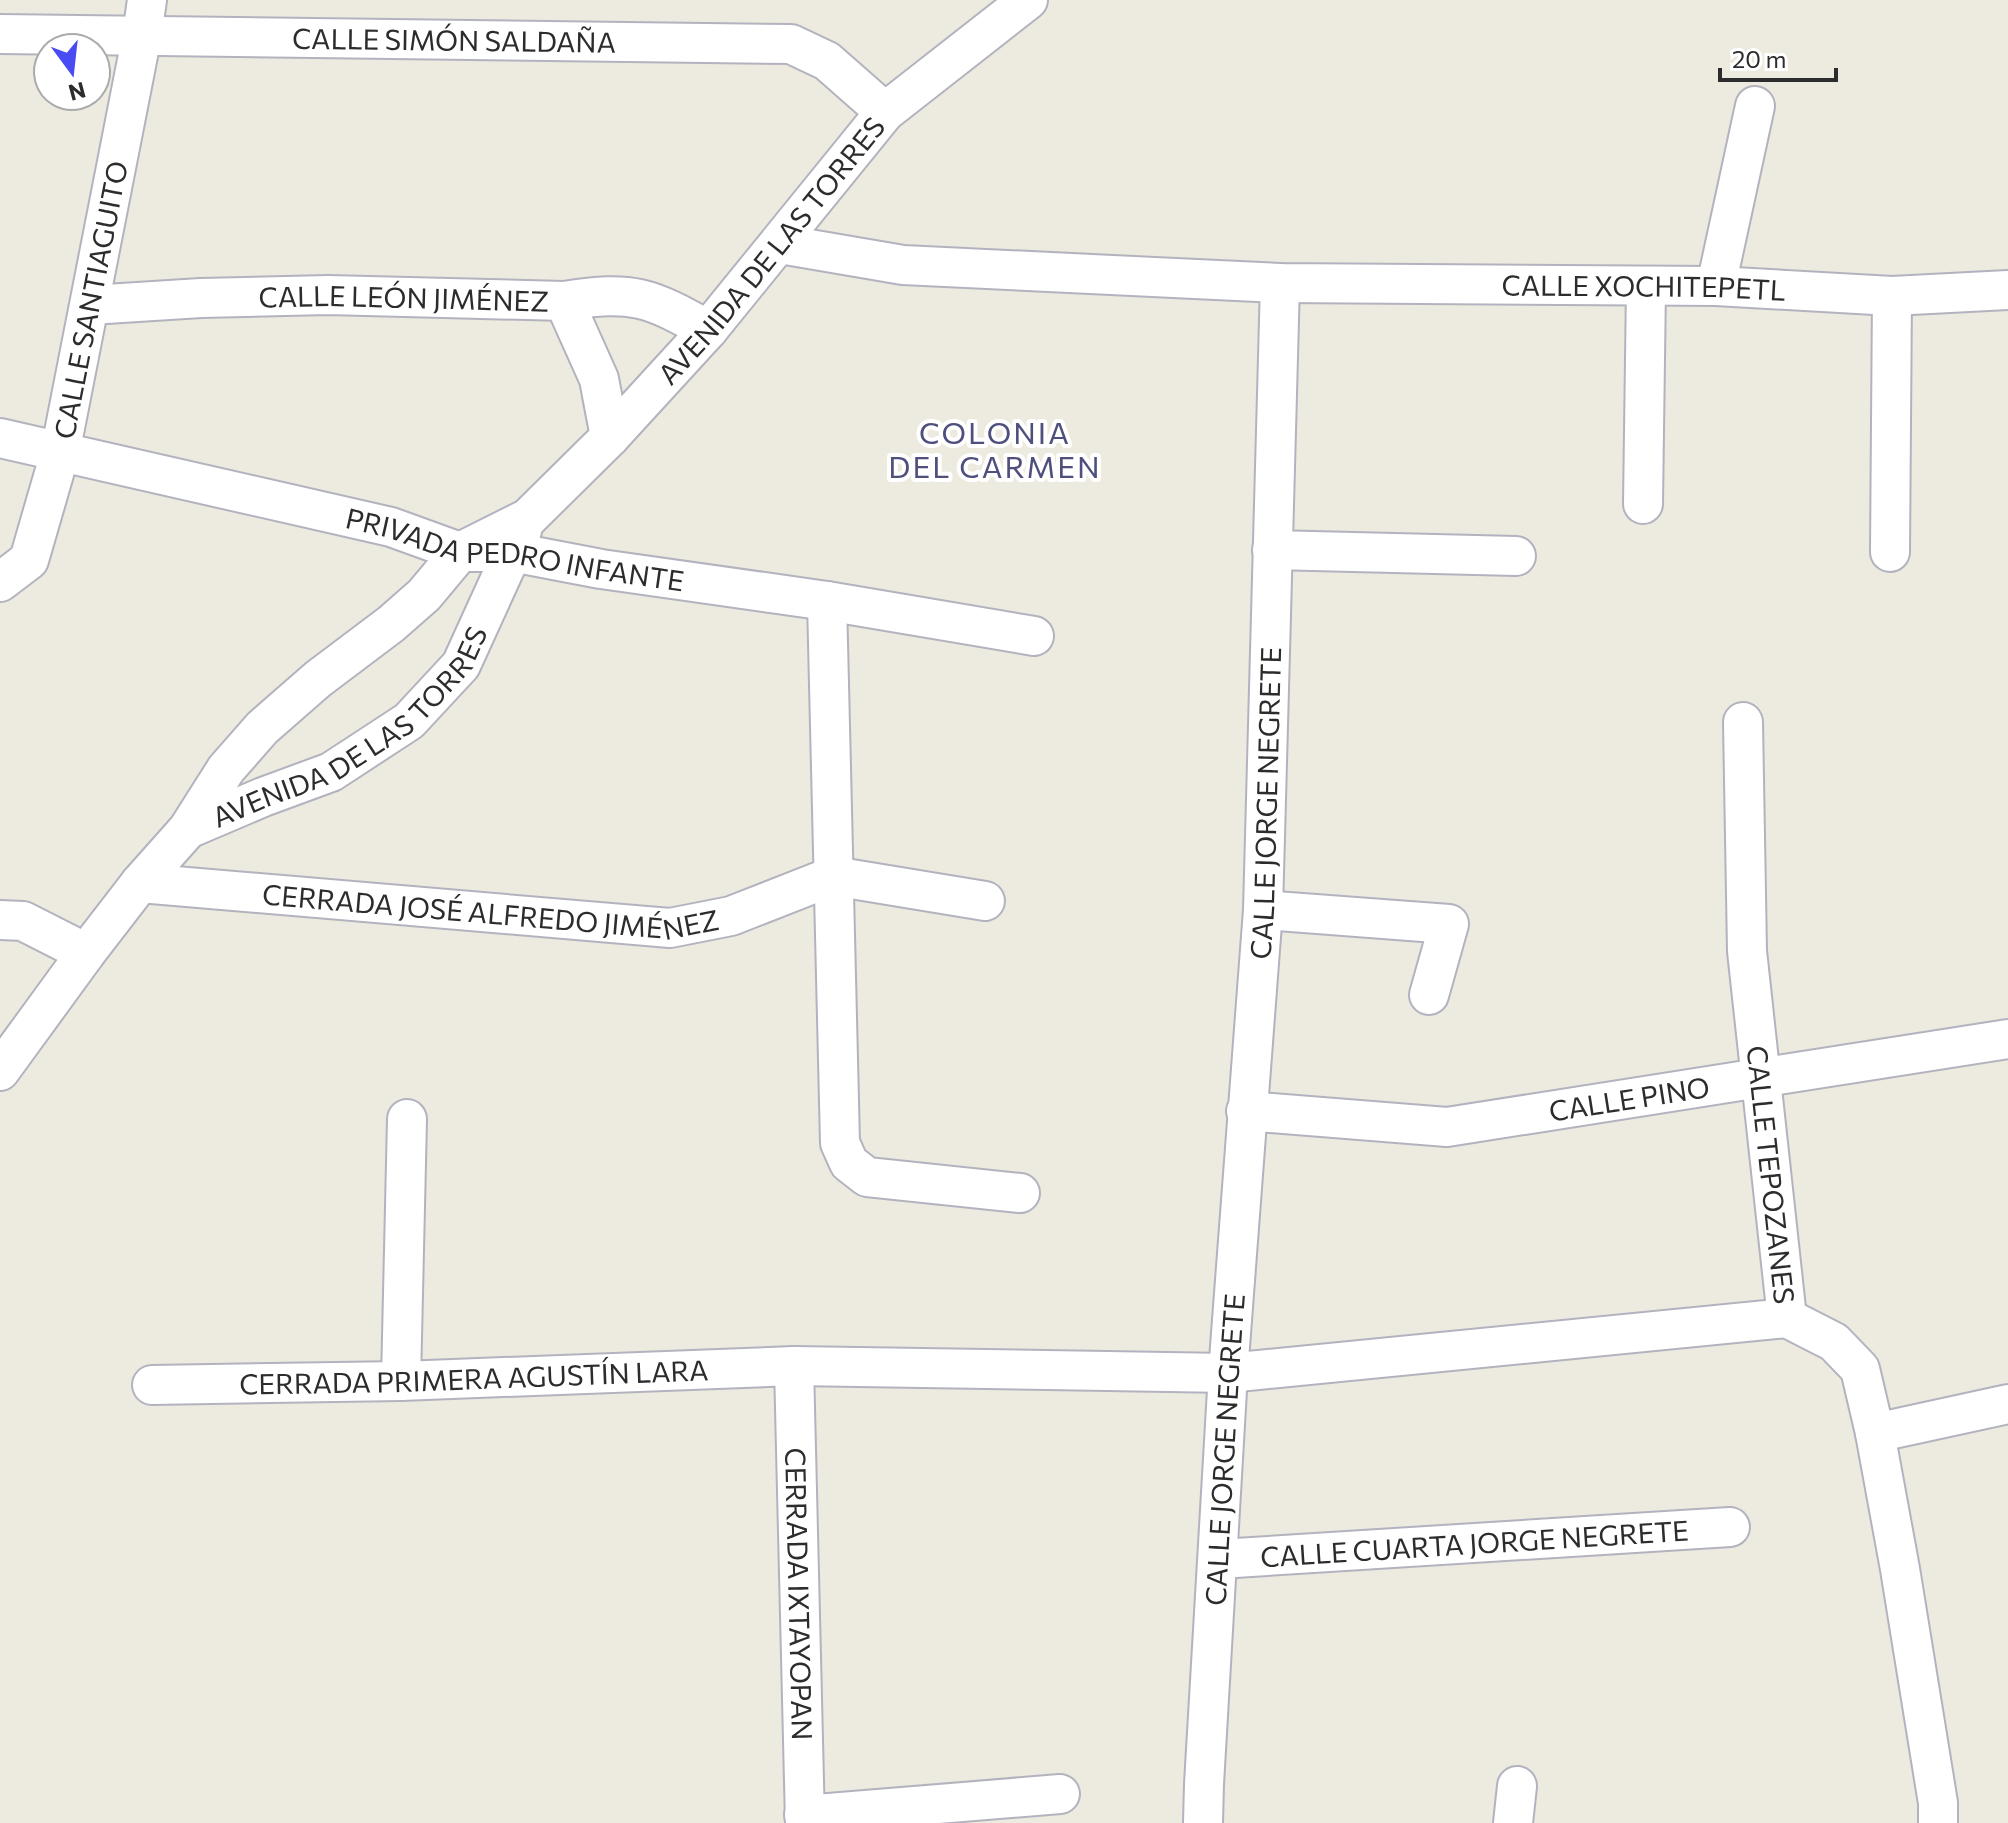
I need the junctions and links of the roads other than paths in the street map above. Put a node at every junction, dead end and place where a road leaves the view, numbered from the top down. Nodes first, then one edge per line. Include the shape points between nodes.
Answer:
1 (1028, 0) edge
2 (145, 18) edge
3 (0, 34) edge
4 (1755, 106) dead end
5 (885, 112) junction
6 (780, 244) junction
7 (1280, 283) junction
8 (1716, 286) junction
9 (1646, 287) junction
10 (2008, 290) edge
11 (1892, 296) junction
12 (564, 301) junction
13 (90, 305) junction
14 (708, 330) junction
15 (610, 437) junction
16 (0, 438) edge
17 (60, 453) junction
18 (1643, 504) dead end
19 (528, 518) junction
20 (1272, 550) junction
21 (460, 552) junction
22 (512, 552) junction
23 (1890, 552) dead end
24 (1516, 556) dead end
25 (0, 582) edge
26 (827, 601) junction
27 (1034, 636) dead end
28 (1743, 722) dead end
29 (188, 829) junction
30 (833, 876) junction
31 (140, 883) junction
32 (985, 901) dead end
33 (1263, 910) junction
34 (0, 920) edge
35 (86, 953) junction
36 (1429, 995) dead end
37 (2008, 1039) edge
38 (0, 1071) edge
39 (1761, 1079) junction
40 (1246, 1111) junction
41 (407, 1119) dead end
42 (1020, 1193) dead end
43 (1787, 1318) junction
44 (794, 1366) junction
45 (1228, 1373) junction
46 (401, 1381) junction
47 (152, 1385) dead end
48 (2008, 1404) edge
49 (1875, 1433) junction
50 (1730, 1527) dead end
51 (1219, 1559) junction
52 (1517, 1786) dead end
53 (1060, 1794) dead end
54 (804, 1819) edge
55 (1203, 1823) edge
56 (1513, 1823) edge
57 (1938, 1823) edge

1 - 5 street, AVENIDA DE LAS TORRES
2 - 3 street, CALLE SIMÓN SALDAÑA
2 - 5 street, CALLE SIMÓN SALDAÑA via 791,44 827,61
2 - 13 street, CALLE SANTIAGUITO
4 - 8 street
5 - 6 street, AVENIDA DE LAS TORRES
6 - 7 street via 903,265
6 - 14 street, AVENIDA DE LAS TORRES
7 - 9 street, CALLE XOCHITEPETL
7 - 20 street, CALLE JORGE NEGRETE
8 - 9 street, CALLE XOCHITEPETL
8 - 11 street, CALLE XOCHITEPETL
9 - 18 street
10 - 11 street, CALLE XOCHITEPETL
11 - 23 street
12 - 13 street, CALLE LEÓN JIMÉNEZ via 328,295
12 - 14 street, CALLE LEÓN JIMÉNEZ via 632,296
12 - 15 street via 599,379
13 - 17 street, CALLE SANTIAGUITO
14 - 15 street, AVENIDA DE LAS TORRES
15 - 19 street, AVENIDA DE LAS TORRES
16 - 17 street, PRIVADA PEDRO INFANTE
17 - 21 street, PRIVADA PEDRO INFANTE via 391,527
17 - 25 street, CALLE SANTIAGUITO via 29,560
19 - 21 street, AVENIDA DE LAS TORRES
19 - 22 street, AVENIDA DE LAS TORRES
20 - 24 street
20 - 33 street, CALLE JORGE NEGRETE
21 - 22 street, PRIVADA PEDRO INFANTE
21 - 29 street, AVENIDA DE LAS TORRES via 424,595 262,728 226,769
22 - 26 street, PRIVADA PEDRO INFANTE
22 - 29 street, AVENIDA DE LAS TORRES via 461,665 409,721 331,772
26 - 27 street, PRIVADA PEDRO INFANTE
26 - 30 street
28 - 39 street, CALLE TEPOZANES via 1747,951
29 - 31 street, AVENIDA DE LAS TORRES
30 - 31 street, CERRADA JOSÉ ALFREDO JIMÉNEZ via 731,916 670,928
30 - 32 street
30 - 42 street via 840,1143 849,1163 867,1177
31 - 35 street, AVENIDA DE LAS TORRES
33 - 36 street via 1449,924
33 - 40 street, CALLE JORGE NEGRETE
34 - 35 street via 23,921
35 - 38 street, AVENIDA DE LAS TORRES
37 - 39 street, CALLE PINO
39 - 40 street, CALLE PINO via 1447,1127
39 - 43 street, CALLE TEPOZANES
40 - 45 street, CALLE JORGE NEGRETE
41 - 46 street
43 - 45 street, CERRADA PRIMERA AGUSTÍN LARA
43 - 49 street, CALLE TEPOZANES via 1834,1342 1860,1369
44 - 45 street, CERRADA PRIMERA AGUSTÍN LARA
44 - 46 street, CERRADA PRIMERA AGUSTÍN LARA
44 - 54 street, CERRADA IXTAYOPAN
45 - 51 street, CALLE JORGE NEGRETE
46 - 47 street, CERRADA PRIMERA AGUSTÍN LARA
48 - 49 street
49 - 57 street, CALLE TEPOZANES
50 - 51 street, CALLE CUARTA JORGE NEGRETE
51 - 55 street, CALLE JORGE NEGRETE
52 - 56 street
53 - 54 street

